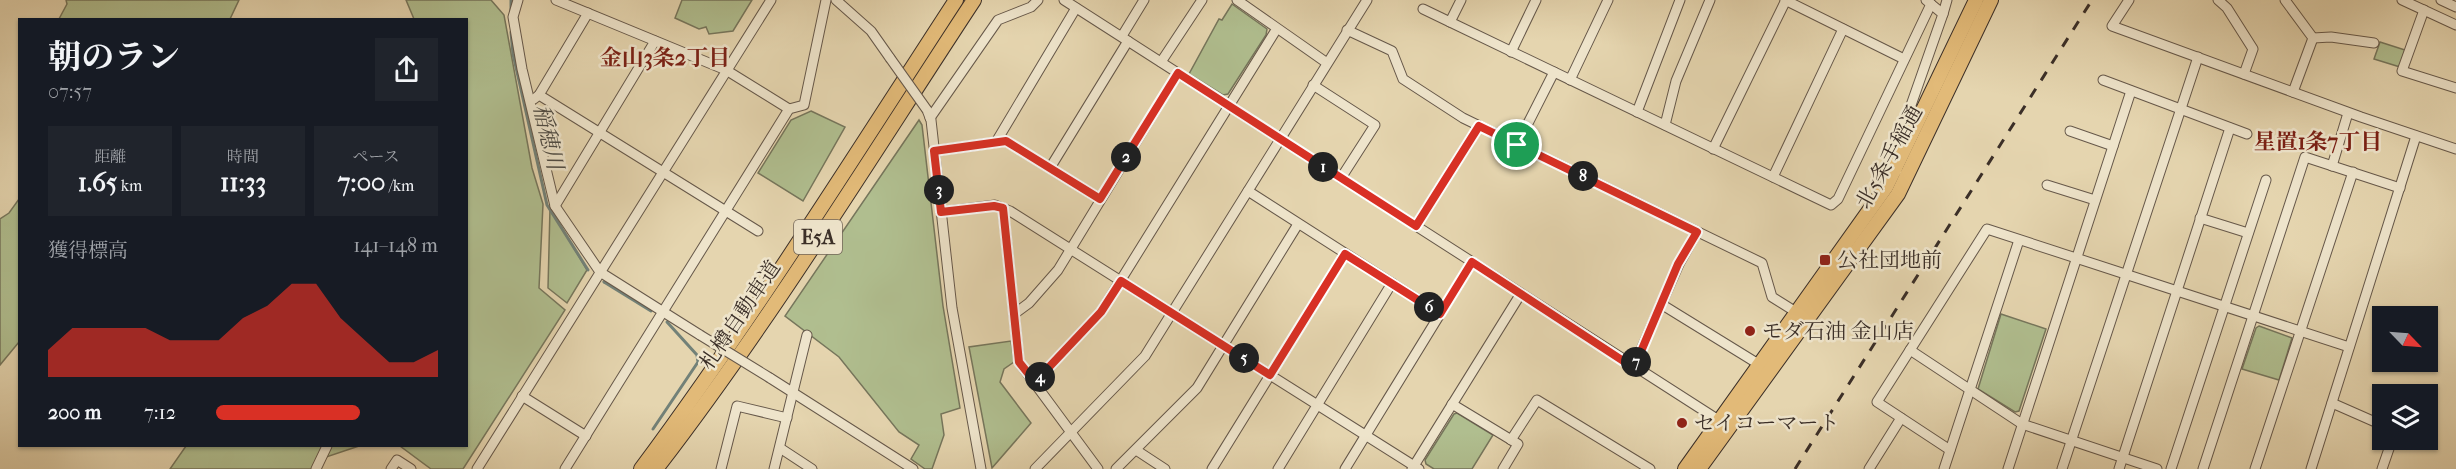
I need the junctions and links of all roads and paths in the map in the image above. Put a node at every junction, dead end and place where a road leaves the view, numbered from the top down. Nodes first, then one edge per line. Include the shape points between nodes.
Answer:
1 (518, 0) edge
2 (556, 0) edge
3 (771, 0) edge
4 (826, 0) edge
5 (836, 0) edge
6 (956, 0) edge
7 (974, 0) edge
8 (1038, 0) edge
9 (1064, 0) edge
10 (1144, 0) edge
11 (1202, 0) edge
12 (1237, 0) edge
13 (1367, 0) edge
14 (1461, 0) edge
15 (1536, 0) edge
16 (1608, 0) edge
17 (1680, 0) edge
18 (1710, 0) edge
19 (1785, 0) edge
20 (1947, 0) edge
21 (1976, 0) edge
22 (1991, 0) edge
23 (2129, 0) edge
24 (2218, 0) edge
25 (2285, 0) edge
26 (2402, 0) edge
27 (2441, 0) edge
28 (1928, 2) edge
29 (2456, 7) edge
30 (1077, 8) junction
31 (1423, 9) dead end
32 (2424, 10) junction
33 (588, 13) junction
34 (1943, 14) junction
35 (1450, 22) junction
36 (2456, 25) edge
37 (1844, 29) junction
38 (1276, 30) junction
39 (1347, 30) junction
40 (2313, 38) junction
41 (1125, 39) junction
42 (656, 41) junction
43 (2374, 43) dead end
44 (1511, 52) junction
45 (2198, 57) junction
46 (1904, 59) junction
47 (1161, 62) junction
48 (1327, 63) junction
49 (726, 70) junction
50 (1554, 72) junction
51 (1178, 73) junction
52 (2244, 74) junction
53 (1570, 80) junction
54 (2103, 80) dead end
55 (1313, 85) junction
56 (2456, 88) edge
57 (2131, 91) junction
58 (2293, 92) junction
59 (539, 95) junction
60 (530, 102) junction
61 (1228, 105) junction
62 (789, 109) junction
63 (2181, 109) junction
64 (1637, 112) junction
65 (2348, 112) junction
66 (928, 114) junction
67 (1665, 125) junction
68 (1479, 126) junction
69 (2230, 128) junction
70 (600, 131) junction
71 (2070, 131) dead end
72 (2247, 134) dead end
73 (2416, 136) junction
74 (1280, 139) junction
75 (996, 142) junction
76 (1517, 145) junction
77 (2113, 146) junction
78 (1713, 148) junction
79 (2456, 149) edge
80 (934, 151) junction
81 (2332, 166) junction
82 (1050, 168) junction
83 (663, 171) junction
84 (2353, 172) junction
85 (1902, 173) junction
86 (1773, 177) junction
87 (1341, 178) junction
88 (2266, 180) dead end
89 (2047, 185) dead end
90 (2400, 188) junction
91 (1248, 191) junction
92 (1100, 199) junction
93 (2095, 200) junction
94 (555, 206) junction
95 (1003, 208) junction
96 (726, 210) junction
97 (941, 212) junction
98 (2200, 218) junction
99 (1298, 224) junction
100 (1416, 226) junction
101 (758, 231) dead end
102 (1697, 232) junction
103 (2248, 233) junction
104 (2019, 240) junction
105 (1070, 249) junction
106 (1345, 254) junction
107 (2075, 258) junction
108 (1472, 262) junction
109 (600, 272) junction
110 (2126, 276) junction
111 (1121, 281) junction
112 (1392, 283) junction
113 (2176, 292) junction
114 (1520, 295) junction
115 (1661, 304) junction
116 (2224, 307) junction
117 (663, 312) junction
118 (1796, 312) junction
119 (1014, 314) junction
120 (1174, 314) junction
121 (1440, 314) junction
122 (2253, 316) junction
123 (2300, 332) junction
124 (807, 335) dead end
125 (1223, 345) junction
126 (2349, 347) junction
127 (1910, 350) junction
128 (1760, 365) junction
129 (1634, 368) junction
130 (1270, 375) junction
131 (1035, 382) junction
132 (1970, 391) junction
133 (793, 393) junction
134 (522, 396) junction
135 (2332, 403) junction
136 (1318, 404) junction
137 (1452, 404) junction
138 (787, 418) junction
139 (1901, 418) junction
140 (2372, 421) edge
141 (1720, 422) junction
142 (2022, 424) junction
143 (1071, 433) junction
144 (1366, 435) junction
145 (586, 436) junction
146 (1511, 440) junction
147 (2071, 442) junction
148 (327, 447) edge
149 (780, 448) junction
150 (1136, 450) junction
151 (1950, 450) junction
152 (2389, 450) edge
153 (2122, 458) junction
154 (1415, 468) edge
155 (316, 469) edge
156 (391, 469) edge
157 (411, 469) edge
158 (477, 469) edge
159 (565, 469) edge
160 (641, 469) edge
161 (656, 469) edge
162 (721, 469) edge
163 (774, 469) edge
164 (812, 469) edge
165 (914, 469) edge
166 (981, 469) edge
167 (1035, 469) edge
168 (1098, 469) edge
169 (1116, 469) edge
170 (1165, 469) edge
171 (1212, 469) edge
172 (1278, 469) edge
173 (1345, 469) edge
174 (1503, 469) edge
175 (1650, 469) edge
176 (1685, 469) edge
177 (1698, 469) edge
178 (1869, 469) edge
179 (1944, 469) edge
180 (2008, 469) edge
181 (2062, 469) edge
182 (2119, 469) edge
183 (2157, 469) edge
184 (2171, 469) edge
185 (2203, 469) edge
186 (2255, 469) edge
187 (2311, 469) edge
188 (2382, 469) edge

1 - 60 street via 513,17
2 - 33 street
3 - 49 street
4 - 62 street via 804,105
5 - 66 street, bridge via 871,31
6 - 160 highway, 札樽自動車道 / E5A via 774,278
7 - 161 highway, 札樽自動車道 / E5A via 699,413
8 - 66 street via 1031,7 998,20
9 - 30 street
10 - 41 street
11 - 47 street
12 - 38 street
13 - 39 street
14 - 35 street
15 - 44 street
16 - 53 street
17 - 64 street
18 - 67 street via 1676,81
19 - 37 street
19 - 78 street
20 - 34 street
21 - 85 highway, 北5条手稲通
22 - 85 highway, 北5条手稲通
23 - 45 street via 2112,26
24 - 52 street via 2253,49
25 - 40 street
26 - 32 street
27 - 29 street
28 - 34 street
28 - 46 street
30 - 41 street
30 - 75 street
31 - 35 street
32 - 36 street
32 - 56 street via 2402,71
33 - 42 street
33 - 59 street
34 - 85 street via 1910,108 1890,150 1889,162
35 - 44 street
37 - 46 street
37 - 86 street
38 - 48 street
38 - 61 street
39 - 48 street
39 - 68 street via 1392,51 1403,79
40 - 43 street
40 - 58 street
41 - 47 street
41 - 82 street
42 - 49 street
42 - 70 street
44 - 50 street
45 - 52 street
45 - 63 street
46 - 86 street via 1838,199 1831,205
47 - 51 street
48 - 55 street
49 - 62 street
49 - 83 street
50 - 53 street
50 - 76 street
51 - 61 street
51 - 92 street
52 - 58 street
53 - 64 street
54 - 57 street
55 - 74 street
55 - 87 street via 1375,125
57 - 63 street
57 - 77 street
58 - 65 street
59 - 60 street
59 - 70 street
60 - 94 street
61 - 74 street
61 - 111 street
62 - 96 street
63 - 69 street
63 - 110 street
64 - 67 street
65 - 73 street
65 - 81 street
66 - 80 street
67 - 78 street
68 - 76 street
68 - 100 street
69 - 72 street
69 - 98 street
70 - 83 street
70 - 94 street
71 - 77 street
73 - 79 street
73 - 90 street
74 - 87 street
74 - 91 street
75 - 80 street
75 - 82 street via 1006,141
76 - 102 street
77 - 93 street
78 - 86 street
80 - 97 street
81 - 84 street
81 - 122 street via 2305,157
82 - 92 street
83 - 96 street
83 - 109 street
84 - 90 street
84 - 123 street
85 - 118 highway, 北5条手稲通
85 - 177 highway, 北5条手稲通 via 1880,220
87 - 100 street
88 - 103 street
89 - 93 street
90 - 126 street
91 - 99 street
91 - 120 street
92 - 105 street
93 - 107 street
94 - 109 street
95 - 97 street
95 - 105 street
95 - 119 street
96 - 101 street
96 - 117 street
97 - 166 street via 952,308
98 - 103 street
98 - 113 street
99 - 106 street
99 - 125 street
100 - 108 street
102 - 115 street
102 - 118 street via 1762,263 1772,297
103 - 116 street
104 - 107 street
104 - 127 street via 1987,229
104 - 132 street
105 - 111 street
105 - 119 street via 1051,279
106 - 112 street
106 - 130 street
107 - 110 street
107 - 142 street
108 - 114 street
108 - 121 street
109 - 117 street
109 - 134 street
110 - 113 street
110 - 147 street
111 - 120 street
111 - 131 street via 1101,312
112 - 121 street
112 - 136 street
113 - 116 street
113 - 153 street
114 - 129 street
114 - 137 street
115 - 128 street
115 - 129 street
116 - 122 street
116 - 184 street
117 - 133 street, bridge
117 - 145 street
118 - 128 highway, 北5条手稲通
119 - 131 street via 1019,362
120 - 125 street
120 - 143 street via 1145,356
121 - 144 street
122 - 123 street
122 - 185 street
123 - 126 street
123 - 186 street
124 - 133 street
125 - 130 street
125 - 150 street via 1197,388
126 - 135 street
127 - 132 street
127 - 139 street via 1877,402
128 - 141 highway, 北5条手稲通
129 - 141 street
130 - 136 street
130 - 171 street
131 - 143 street
132 - 142 street
132 - 151 street
133 - 138 street
133 - 165 street
134 - 145 street
134 - 158 street
135 - 140 street
135 - 187 street
136 - 144 street
136 - 172 street
137 - 146 street
137 - 154 street
138 - 149 street
138 - 162 street via 737,406
139 - 151 street
139 - 178 street
141 - 176 highway, 北5条手稲通
142 - 147 street
142 - 180 street
143 - 167 street
143 - 168 street
144 - 154 street
144 - 173 street
145 - 159 street
146 - 174 street via 1518,444
146 - 175 street via 1537,400
147 - 153 street
147 - 181 street
148 - 155 street
149 - 163 street
149 - 164 street
150 - 169 street
150 - 170 street
151 - 179 street
152 - 188 street
153 - 182 street
153 - 183 street
156 - 157 street via 397,460

